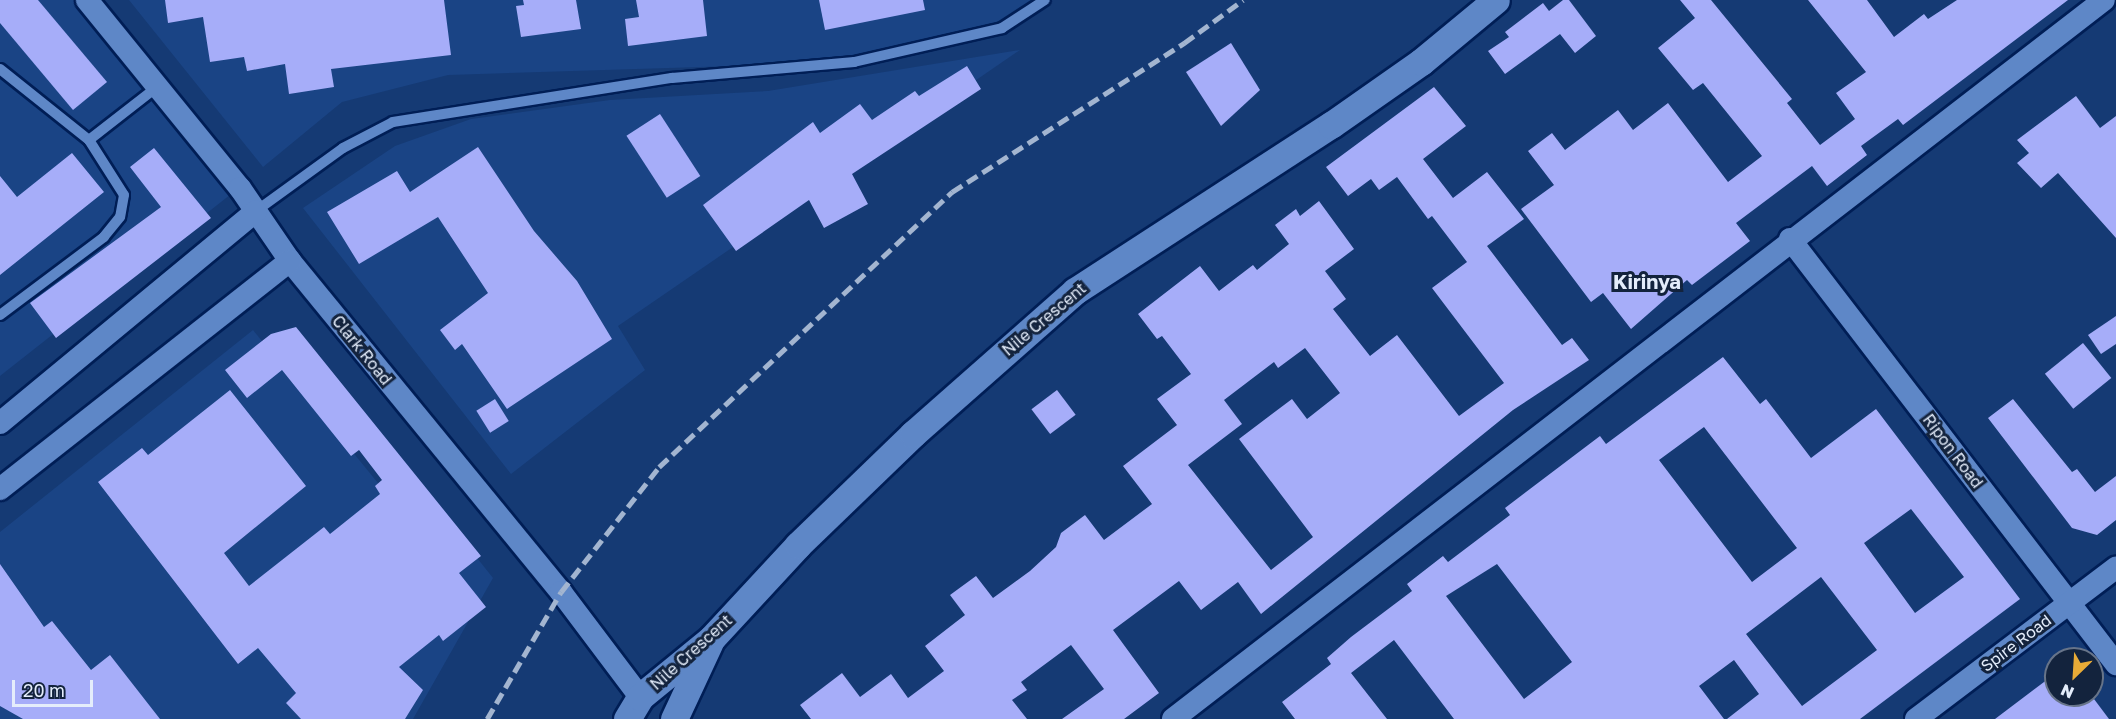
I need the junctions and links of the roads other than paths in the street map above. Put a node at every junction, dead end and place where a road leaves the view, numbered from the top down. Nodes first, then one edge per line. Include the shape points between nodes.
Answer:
1 (87, 0) edge
2 (1045, 0) edge
3 (1496, 0) edge
4 (2104, 0) edge
5 (0, 69) edge
6 (158, 87) junction
7 (89, 141) junction
8 (256, 211) junction
9 (1790, 239) junction
10 (290, 261) junction
11 (0, 315) edge
12 (0, 423) edge
13 (0, 489) edge
14 (2116, 568) edge
15 (2069, 603) junction
16 (712, 638) junction
17 (2116, 664) edge
18 (633, 708) edge
19 (659, 719) edge
20 (674, 719) edge
21 (1173, 719) edge
22 (1916, 719) edge

1 - 6 street, Clark Road
2 - 8 lane via 1002,28 854,62 672,78 393,122 343,148
3 - 16 street, Nile Crescent via 1421,62 1331,125 1075,291 913,434 798,545
4 - 9 street
5 - 7 lane
6 - 7 lane
6 - 8 street, Clark Road
7 - 11 lane via 124,195 120,217 104,237
8 - 10 street, Clark Road
8 - 12 street
9 - 15 street, Ripon Road
9 - 21 street
10 - 13 street
10 - 18 street, Clark Road via 561,592
14 - 15 street, Spire Road
15 - 17 street, Ripon Road
15 - 22 street, Spire Road
16 - 18 street, Nile Crescent
16 - 20 street
18 - 19 street

